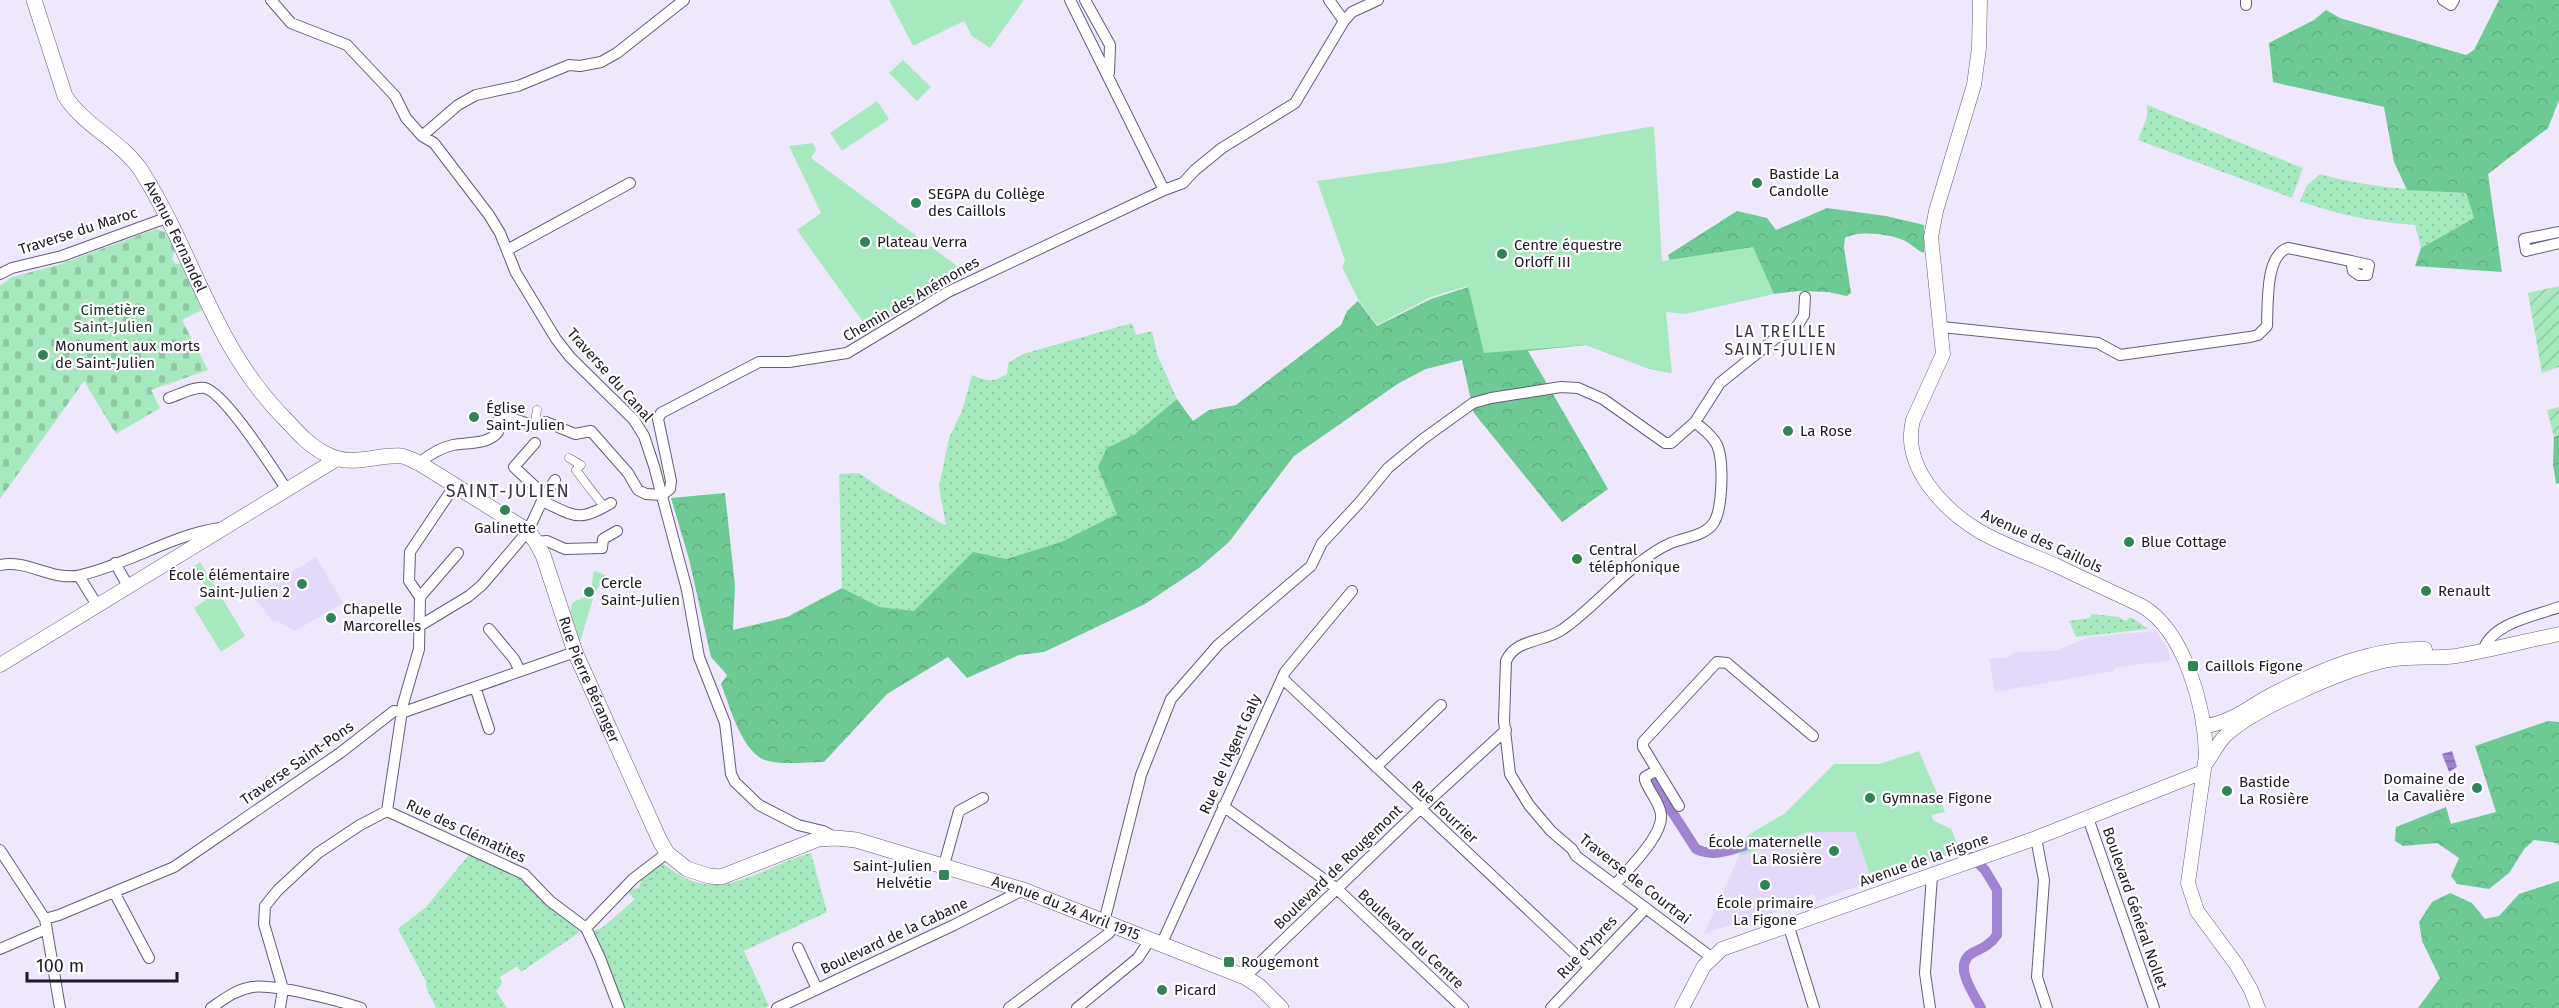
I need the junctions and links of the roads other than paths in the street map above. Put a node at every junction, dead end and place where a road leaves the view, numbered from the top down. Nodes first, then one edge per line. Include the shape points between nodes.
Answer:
1 (34, 0) edge
2 (271, 0) edge
3 (684, 0) edge
4 (1070, 0) edge
5 (1085, 0) edge
6 (1329, 0) edge
7 (1378, 0) edge
8 (1980, 0) edge
9 (2443, 0) edge
10 (2454, 0) edge
11 (1344, 21) junction
12 (1108, 76) junction
13 (422, 136) junction
14 (630, 183) dead end
15 (1164, 190) junction
16 (166, 218) junction
17 (2559, 232) edge
18 (2559, 243) edge
19 (507, 250) junction
20 (2351, 261) dead end
21 (0, 274) edge
22 (1805, 297) dead end
23 (1942, 327) junction
24 (169, 398) dead end
25 (537, 410) dead end
26 (1695, 422) junction
27 (534, 426) junction
28 (535, 443) dead end
29 (569, 458) dead end
30 (337, 459) junction
31 (418, 463) junction
32 (555, 480) dead end
33 (455, 485) junction
34 (287, 490) junction
35 (662, 495) junction
36 (544, 498) junction
37 (608, 505) joint
38 (224, 527) junction
39 (617, 531) dead end
40 (532, 536) junction
41 (458, 553) dead end
42 (116, 563) junction
43 (0, 566) edge
44 (79, 576) junction
45 (128, 585) junction
46 (1352, 591) dead end
47 (420, 597) junction
48 (97, 605) junction
49 (2559, 607) edge
50 (421, 625) junction
51 (2559, 625) edge
52 (489, 629) dead end
53 (2559, 634) edge
54 (2484, 646) junction
55 (575, 652) junction
56 (0, 665) edge
57 (520, 671) junction
58 (1282, 678) junction
59 (475, 687) junction
60 (1441, 705) dead end
61 (404, 712) junction
62 (2204, 726) junction
63 (489, 729) dead end
64 (1506, 730) junction
65 (1813, 736) dead end
66 (1376, 767) junction
67 (2203, 769) junction
68 (1652, 773) junction
69 (983, 798) dead end
70 (1223, 806) junction
71 (1679, 806) dead end
72 (1420, 809) junction
73 (387, 811) junction
74 (2088, 818) junction
75 (836, 838) junction
76 (2036, 838) junction
77 (0, 850) edge
78 (667, 853) junction
79 (944, 865) junction
80 (1932, 876) junction
81 (1615, 885) junction
82 (1336, 888) junction
83 (1023, 890) junction
84 (114, 892) junction
85 (1646, 908) junction
86 (45, 924) junction
87 (1109, 924) junction
88 (1788, 924) junction
89 (586, 928) junction
90 (1155, 943) junction
91 (798, 948) dead end
92 (0, 949) edge
93 (1711, 957) junction
94 (149, 958) dead end
95 (1589, 967) junction
96 (1245, 977) junction
97 (283, 989) junction
98 (818, 989) junction
99 (1683, 1007) edge
100 (60, 1008) edge
101 (211, 1008) edge
102 (280, 1008) edge
103 (361, 1008) edge
104 (620, 1008) edge
105 (777, 1008) edge
106 (1009, 1008) edge
107 (1077, 1008) edge
108 (1281, 1008) edge
109 (1463, 1008) edge
110 (1551, 1008) edge
111 (1814, 1008) edge
112 (1930, 1008) edge
113 (2047, 1008) edge
114 (2154, 1008) edge
115 (2258, 1008) edge

1 - 16 main road, Avenue Fernandel via 65,96 141,171
2 - 13 street, Traverse du Canal via 291,23 347,45 395,96 406,118
3 - 13 street via 601,62 568,65 518,86 476,95
4 - 12 street
5 - 12 street via 1110,45
6 - 11 street
7 - 11 street, Chemin des Anémones via 1352,12
8 - 23 street, Avenue des Caillols via 1974,85 1931,237
9 - 10 street via 2451,4
11 - 15 street, Chemin des Anémones via 1295,103 1222,148 1183,183
12 - 15 street
13 - 19 street, Traverse du Canal via 434,143 474,193
14 - 19 street
15 - 35 street, Chemin des Anémones via 948,292 848,353 789,362 759,362 661,413 658,419 671,481 670,489
16 - 21 street, Traverse du Maroc
16 - 30 main road, Avenue Fernandel via 230,349 259,391 307,441
17 - 18 street via 2524,239 2526,250
19 - 35 street, Traverse du Canal via 516,273 570,357 639,427 648,444
20 - 23 street via 2288,248 2281,250 2274,260 2266,306 2267,326 2258,335 2120,355 2098,344
22 - 26 street via 1804,315 1798,326 1776,338 1720,383
23 - 62 street, Avenue des Caillols via 1940,365 1911,430 1912,453 1923,478 1961,518 1981,532 2151,611 2176,643
24 - 34 street via 198,388 213,392
25 - 27 street
26 - 64 street, Traverse de Courtrai via 1712,437 1719,451 1720,504 1716,520 1711,527 1648,557 1563,630 1517,646 1509,653
26 - 87 street via 1671,443 1665,443 1603,399 1578,388 1561,387 1473,404 1388,468 1322,543 1311,566 1218,645 1171,699 1141,775
27 - 31 street via 500,418 495,436 487,441 452,446 431,453
27 - 35 street via 546,422 575,434 591,431 638,490
28 - 36 street via 514,467
29 - 37 street via 581,465 576,470 591,493
30 - 31 main road via 363,461 402,456
30 - 34 street
31 - 33 main road
32 - 36 street
33 - 40 main road
33 - 47 street via 410,552 409,581
34 - 38 street
35 - 75 street, Chemin des Anémones via 687,590 699,657 725,723 730,774 759,805 793,823
36 - 37 street via 568,513 585,517
36 - 40 street
38 - 42 street via 194,532
38 - 45 street
39 - 40 street via 603,539 602,548 565,549
40 - 50 street via 475,592
40 - 55 main road, Rue Pierre Béranger via 543,555
41 - 47 street
42 - 44 street
42 - 45 street
43 - 44 street via 10,563 57,576
44 - 48 street
45 - 48 street
46 - 58 street, Rue de l'Agent Galy
47 - 50 street
48 - 56 street
49 - 54 street via 2503,627
50 - 61 street
51 - 54 street
52 - 57 street
53 - 54 street
54 - 62 street via 2402,649 2365,656 2274,694 2228,721
54 - 67 street via 2437,658 2388,660 2277,702 2223,738
55 - 57 street, Traverse Saint-Pons
55 - 78 main road, Rue Pierre Béranger
57 - 59 street, Traverse Saint-Pons
58 - 66 street, Rue Fourrier
58 - 70 street, Rue de l'Agent Galy
59 - 61 street, Traverse Saint-Pons
59 - 63 street
60 - 66 street
61 - 73 street
61 - 84 street, Traverse Saint-Pons via 394,711 340,753 174,867
62 - 67 street, Avenue des Caillols
64 - 72 street, Boulevard de Rougemont
64 - 81 street, Traverse de Courtrai via 1510,774 1517,788 1576,856
65 - 68 street via 1727,663 1717,662 1643,742
66 - 72 street, Rue Fourrier
67 - 74 street, Avenue de la Figone
67 - 115 street, Avenue des Caillols via 2189,872 2191,897 2236,964
68 - 71 street
68 - 81 street via 1646,784 1658,804 1661,823
69 - 79 street via 959,811
70 - 82 street, Boulevard du Centre
70 - 90 street, Rue de l'Agent Galy
72 - 82 street, Boulevard de Rougemont
72 - 95 street, Rue Fourrier
73 - 89 street, Rue des Clématites via 518,870
73 - 97 street via 318,853 266,906 264,924
74 - 76 street, Avenue de la Figone
74 - 114 street, Boulevard Général Nollet
75 - 78 main road, Rue Pierre Béranger via 811,841 722,877 687,869
75 - 79 main road, Avenue du 24 Avril 1915
76 - 80 street, Avenue de la Figone
76 - 113 street via 2044,880 2037,977
77 - 86 street
78 - 89 street via 633,879
79 - 83 main road, Avenue du 24 Avril 1915
80 - 88 street, Avenue de la Figone
80 - 112 street via 1925,973
81 - 85 street, Traverse de Courtrai
82 - 96 street, Boulevard de Rougemont
82 - 109 street, Boulevard du Centre
83 - 87 main road, Avenue du 24 Avril 1915
83 - 98 street, Boulevard de la Cabane
84 - 86 street, Traverse Saint-Pons
84 - 94 street
85 - 93 street, Traverse de Courtrai
85 - 95 street, Rue d'Ypres
86 - 92 street, Traverse Saint-Pons
86 - 100 street
87 - 90 main road, Avenue du 24 Avril 1915
87 - 106 street via 1108,934
88 - 93 street, Avenue de la Figone via 1722,949
88 - 111 street
89 - 104 street
90 - 96 main road, Avenue du 24 Avril 1915
90 - 107 street, Rue de l'Agent Galy
91 - 98 street
93 - 99 street, Avenue de la Figone
95 - 110 street, Rue d'Ypres
96 - 108 main road, Avenue du 24 Avril 1915
97 - 101 street via 253,987 232,993
97 - 102 street
97 - 103 street
98 - 105 street, Boulevard de la Cabane

